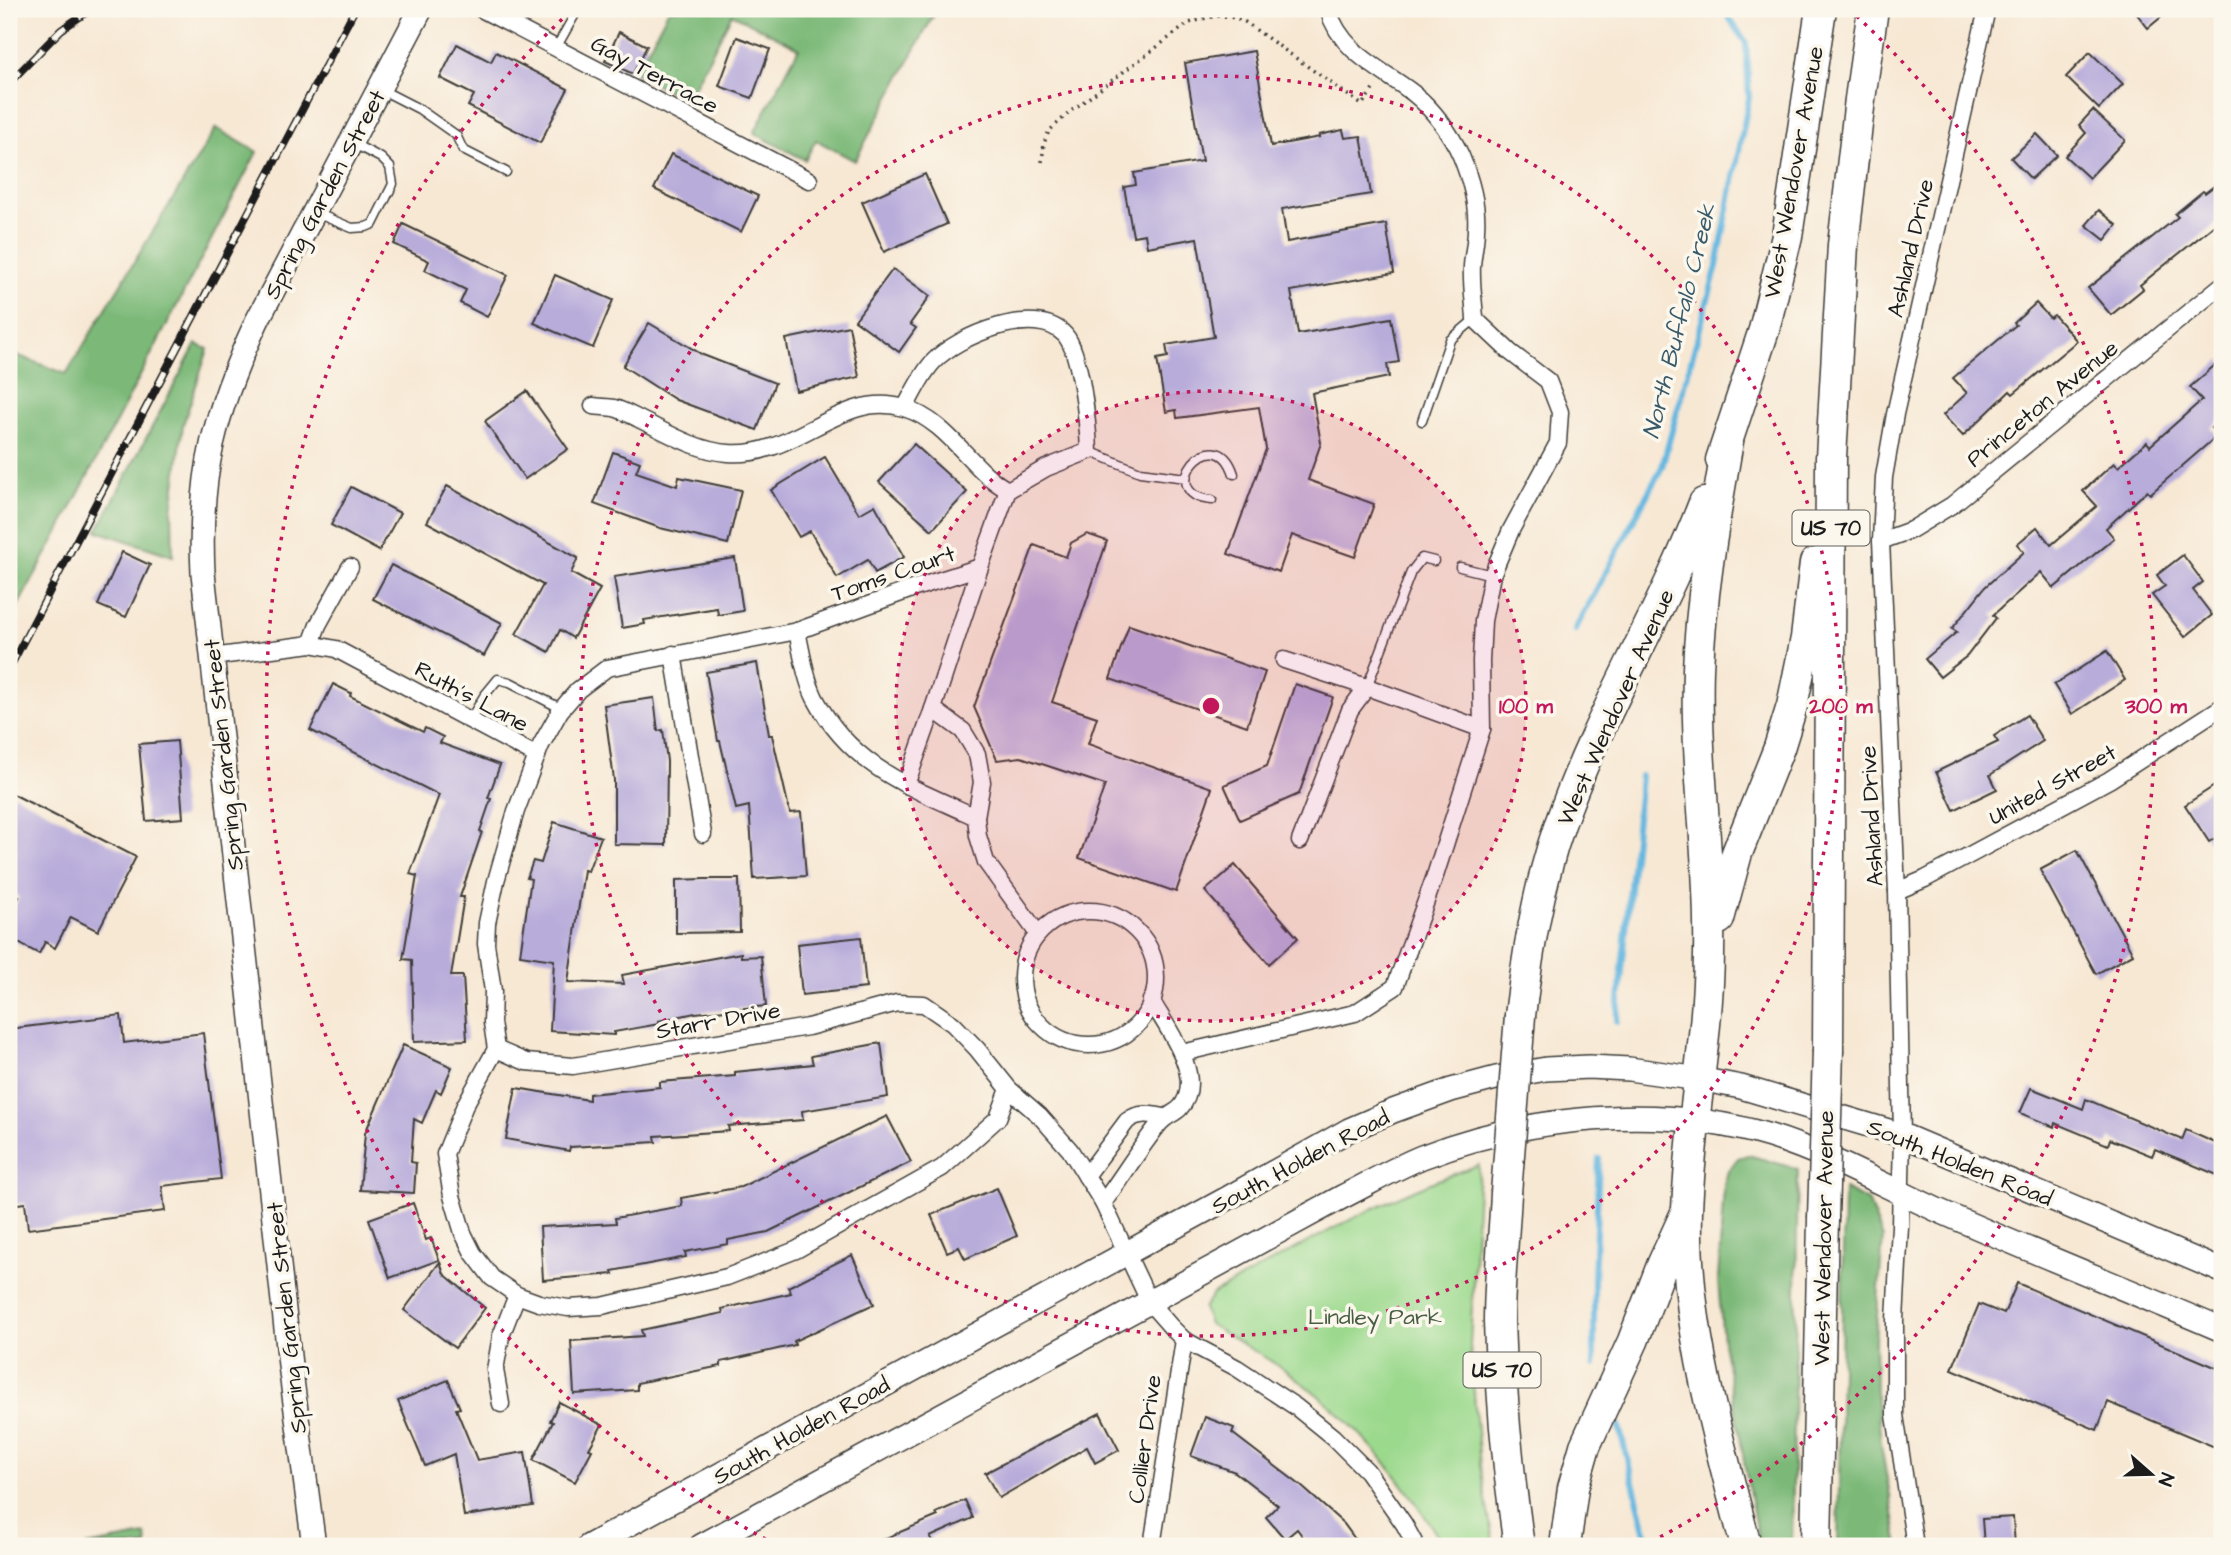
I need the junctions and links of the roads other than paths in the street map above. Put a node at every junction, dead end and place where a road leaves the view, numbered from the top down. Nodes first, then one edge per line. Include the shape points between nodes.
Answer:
1 (421, 9) edge
2 (481, 9) edge
3 (578, 9) edge
4 (1328, 9) edge
5 (1821, 9) edge
6 (1873, 9) edge
7 (1987, 9) edge
8 (556, 48) junction
9 (380, 89) junction
10 (351, 143) junction
11 (506, 172) dead end
12 (809, 180) dead end
13 (314, 212) junction
14 (2222, 285) edge
15 (1475, 319) junction
16 (593, 406) dead end
17 (905, 408) junction
18 (1422, 421) dead end
19 (1728, 441) junction
20 (1089, 451) junction
21 (1832, 458) junction
22 (1234, 474) dead end
23 (1186, 478) junction
24 (1008, 490) junction
25 (1212, 500) dead end
26 (1881, 541) junction
27 (1434, 561) dead end
28 (350, 567) dead end
29 (1460, 567) dead end
30 (980, 568) junction
31 (1492, 575) junction
32 (797, 631) junction
33 (311, 644) junction
34 (673, 654) junction
35 (212, 657) junction
36 (1284, 660) dead end
37 (1367, 687) junction
38 (2222, 707) edge
39 (562, 709) junction
40 (933, 709) junction
41 (470, 720) junction
42 (1482, 729) junction
43 (537, 756) junction
44 (906, 785) junction
45 (976, 817) junction
46 (703, 834) dead end
47 (1300, 841) dead end
48 (1898, 891) junction
49 (1038, 934) junction
50 (1709, 957) junction
51 (1151, 1000) junction
52 (496, 1049) junction
53 (1182, 1053) junction
54 (1699, 1079) junction
55 (1009, 1089) junction
56 (1164, 1117) junction
57 (1696, 1119) junction
58 (1127, 1121) junction
59 (1902, 1135) junction
60 (1147, 1139) junction
61 (1086, 1177) junction
62 (1901, 1193) junction
63 (1103, 1203) junction
64 (1687, 1212) junction
65 (1126, 1254) junction
66 (2222, 1271) edge
67 (517, 1296) junction
68 (1150, 1303) junction
69 (2222, 1330) edge
70 (1184, 1339) junction
71 (501, 1404) dead end
72 (314, 1546) edge
73 (589, 1546) edge
74 (701, 1546) edge
75 (1152, 1546) edge
76 (1416, 1546) edge
77 (1518, 1546) edge
78 (1565, 1546) edge
79 (1745, 1546) edge
80 (1816, 1546) edge
81 (1915, 1546) edge

1 - 9 main road, Spring Garden Street
2 - 8 street, Gay Terrace
3 - 8 lane
4 - 15 street via 1350,48 1414,94 1440,121 1460,154 1472,187 1477,226 1472,268
5 - 19 highway, West Wendover Avenue / US 70 via 1787,236 1764,330
6 - 21 highway, West Wendover Avenue / US 70 via 1843,245
7 - 26 street, Ashland Drive via 1895,414 1884,477
8 - 12 street, Gay Terrace
9 - 10 main road, Spring Garden Street
9 - 11 lane via 456,135 463,150
10 - 13 main road, Spring Garden Street
10 - 13 lane via 390,167 393,184 373,224 352,228
13 - 35 main road, Spring Garden Street via 237,363 211,442 201,527
14 - 26 street, Princeton Avenue via 1952,505 1911,530
15 - 18 lane via 1450,340
15 - 31 street via 1548,381 1560,412 1558,443
16 - 17 street via 616,408 692,444 727,453 790,442 835,417 872,404
17 - 20 street via 924,374 954,344 993,328 1045,324 1065,335 1073,348
17 - 24 street via 932,423 992,482
19 - 50 highway via 1710,545 1698,668
19 - 77 highway, West Wendover Avenue / US 70, bridge via 1685,553 1560,823 1529,945 1499,1320
20 - 23 lane via 1140,472
20 - 24 street
21 - 50 highway via 1792,706 1737,853
21 - 80 highway, West Wendover Avenue / US 70, bridge via 1828,1050
22 - 23 lane via 1227,460 1205,453 1191,463
23 - 25 lane via 1192,492
24 - 30 street, Toms Court
26 - 48 street, Ashland Drive
27 - 37 lane via 1422,558 1411,572
28 - 33 street
29 - 31 lane
30 - 32 street, Toms Court
30 - 40 street
31 - 42 street via 1483,621
32 - 34 street, Toms Court
32 - 44 street via 814,697 833,727 862,758
33 - 35 street, Ruth's Lane
33 - 41 street, Ruth's Lane via 336,649
34 - 39 street, Ruth's Lane via 607,668
34 - 46 street
35 - 72 main road, Spring Garden Street
36 - 37 street
37 - 42 street
37 - 47 street via 1350,710
38 - 48 street, United Street via 2109,780
39 - 41 lane via 498,680
39 - 43 street, Ruth's Lane
40 - 44 street
40 - 45 street via 963,731 977,754 982,782
41 - 43 street, Ruth's Lane
42 - 53 street via 1395,987 1355,1013
43 - 52 street via 506,846 487,923
44 - 45 street
45 - 49 street via 986,862
48 - 59 street, Ashland Drive
49 - 51 street via 1058,918 1082,910 1106,911 1128,921 1145,940 1154,963
49 - 51 street via 1023,969 1024,994 1034,1017 1051,1035 1073,1045 1090,1046 1119,1038 1146,1013
50 - 54 highway
51 - 53 street
52 - 55 street, Starr Drive via 526,1062 573,1066 808,1027 897,1003 924,1004 953,1024
52 - 67 street via 445,1154 452,1196 473,1253 492,1279
53 - 56 street via 1189,1078 1185,1097 1180,1108
54 - 57 highway
54 - 59 main road, South Holden Road
54 - 65 main road, South Holden Road via 1589,1067 1546,1069 1451,1090 1349,1130
55 - 61 street, Starr Drive via 1070,1150
55 - 67 street via 998,1118 942,1168 796,1250 727,1277 602,1306 568,1308
56 - 58 street via 1144,1113
56 - 60 street
57 - 62 main road, South Holden Road via 1793,1144
57 - 64 highway
57 - 68 main road, South Holden Road via 1553,1124 1465,1143 1421,1158 1353,1192
58 - 60 street
58 - 61 street
59 - 62 street, Ashland Drive
59 - 66 main road, South Holden Road
60 - 63 street
61 - 63 street, Starr Drive
62 - 69 main road, South Holden Road
62 - 81 street, Ashland Drive via 1895,1415
63 - 65 street, Starr Drive
64 - 78 highway via 1585,1446 1573,1488
64 - 79 highway via 1701,1365
65 - 68 street, Starr Drive
65 - 73 main road, South Holden Road
67 - 71 street via 501,1336 495,1370
68 - 70 street, Starr Drive
68 - 74 main road, South Holden Road
70 - 75 street, Collier Drive
70 - 76 street, Starr Drive via 1247,1374 1334,1437 1367,1471

